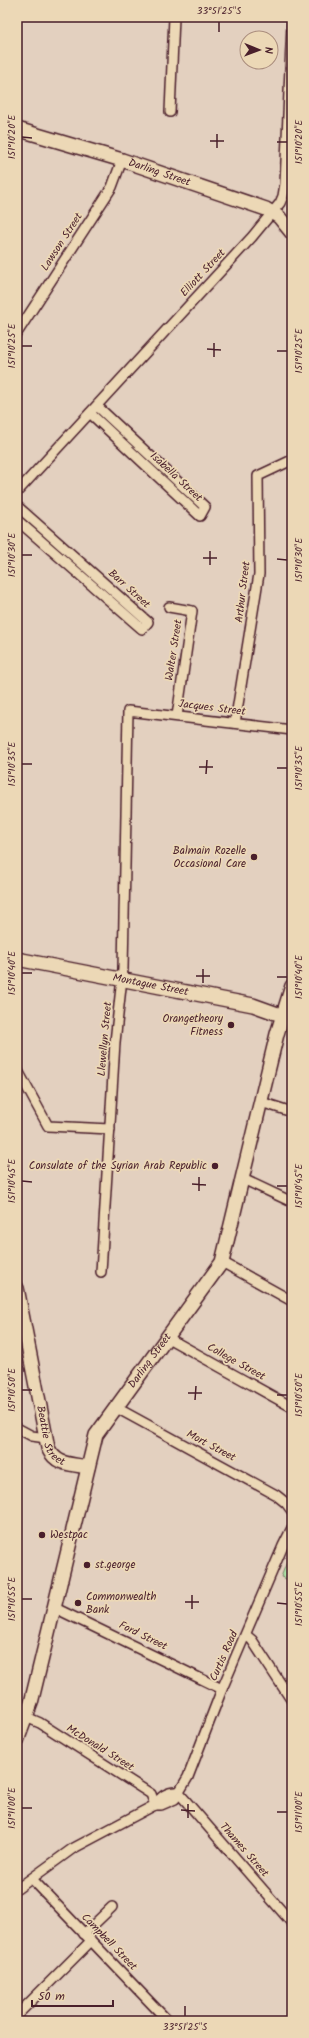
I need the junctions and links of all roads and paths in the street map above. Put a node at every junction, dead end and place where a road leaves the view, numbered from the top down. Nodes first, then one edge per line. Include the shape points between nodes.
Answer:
1 (174, 17) edge
2 (292, 22) edge
3 (170, 112) dead end
4 (17, 129) edge
5 (122, 160) junction
6 (273, 212) junction
7 (292, 233) edge
8 (17, 333) edge
9 (97, 406) junction
10 (90, 413) junction
11 (131, 438) junction
12 (124, 445) junction
13 (292, 460) edge
14 (169, 474) junction
15 (162, 481) junction
16 (17, 492) edge
17 (17, 506) edge
18 (17, 520) edge
19 (75, 558) junction
20 (68, 565) junction
21 (169, 607) dead end
22 (128, 711) joint
23 (177, 716) junction
24 (235, 723) junction
25 (292, 730) edge
26 (17, 959) edge
27 (122, 980) junction
28 (292, 986) edge
29 (287, 1017) edge
30 (17, 1069) edge
31 (261, 1102) junction
32 (292, 1112) edge
33 (110, 1129) junction
34 (243, 1179) junction
35 (292, 1202) edge
36 (222, 1262) junction
37 (100, 1272) dead end
38 (17, 1288) edge
39 (292, 1301) edge
40 (168, 1338) junction
41 (115, 1407) junction
42 (292, 1407) edge
43 (17, 1428) edge
44 (46, 1438) junction
45 (88, 1467) junction
46 (292, 1511) edge
47 (292, 1528) edge
48 (53, 1607) junction
49 (246, 1635) junction
50 (222, 1689) junction
51 (292, 1701) edge
52 (22, 1715) edge
53 (17, 1741) edge
54 (178, 1792) junction
55 (155, 1805) junction
56 (32, 1879) junction
57 (17, 1889) edge
58 (112, 1907) dead end
59 (292, 1923) edge
60 (88, 1937) junction
61 (17, 2015) edge
62 (168, 2021) edge

1 - 3 street
2 - 6 street, Elliott Street via 285,191
4 - 5 street, Darling Street
5 - 6 street, Darling Street
5 - 8 street, Lawson Street via 112,187
6 - 7 street, Darling Street
6 - 9 street, Elliott Street
9 - 10 street, Elliott Street
9 - 11 street, Isabella Street
10 - 12 street, Isabella Street
10 - 16 street, Elliott Street
11 - 12 street
11 - 14 street, Isabella Street
12 - 15 street, Isabella Street
13 - 24 street, Arthur Street via 258,476 259,574
14 - 15 street
14 - 15 street, Isabella Street via 205,507 200,516
17 - 19 street, Barr Street
18 - 20 street, Barr Street
19 - 20 street
19 - 20 street, Barr Street via 111,596
21 - 23 street, Walter Street via 192,611
22 - 23 street, Jacques Street
22 - 27 street, Llewellyn Street
23 - 24 street, Jacques Street
24 - 25 street, Jacques Street
26 - 27 street, Montague Street
27 - 29 street, Montague Street via 253,1005
27 - 33 street, Llewellyn Street via 115,1042
28 - 29 street, Darling Street
29 - 31 street, Darling Street
30 - 33 street via 48,1126
31 - 32 street
31 - 34 street, Darling Street
33 - 37 street, Llewellyn Street
34 - 35 street
34 - 36 street, Darling Street
36 - 39 street
36 - 40 street, Darling Street
38 - 44 street, Beattie Street
40 - 41 street, Darling Street
40 - 42 street, College Street
41 - 45 street, Darling Street via 96,1435
41 - 46 street, Mort Street via 276,1495
43 - 44 street via 32,1436
44 - 45 street, Beattie Street via 52,1456 57,1460
45 - 48 street, Darling Street
47 - 49 street, Curtis Road
48 - 50 street, Ford Street
48 - 52 street, Darling Street
49 - 50 street, Curtis Road
49 - 51 street via 252,1640
50 - 54 street, Curtis Road via 188,1777
52 - 53 street, Darling Street
52 - 55 street, McDonald Street via 40,1723 151,1794
54 - 55 street, Curtis Road via 175,1799
54 - 59 street, Thames Street
55 - 56 street, Curtis Road via 72,1849
56 - 57 street, Curtis Road
56 - 60 street, Campbell Street
58 - 60 street
60 - 61 street
60 - 62 street, Campbell Street

